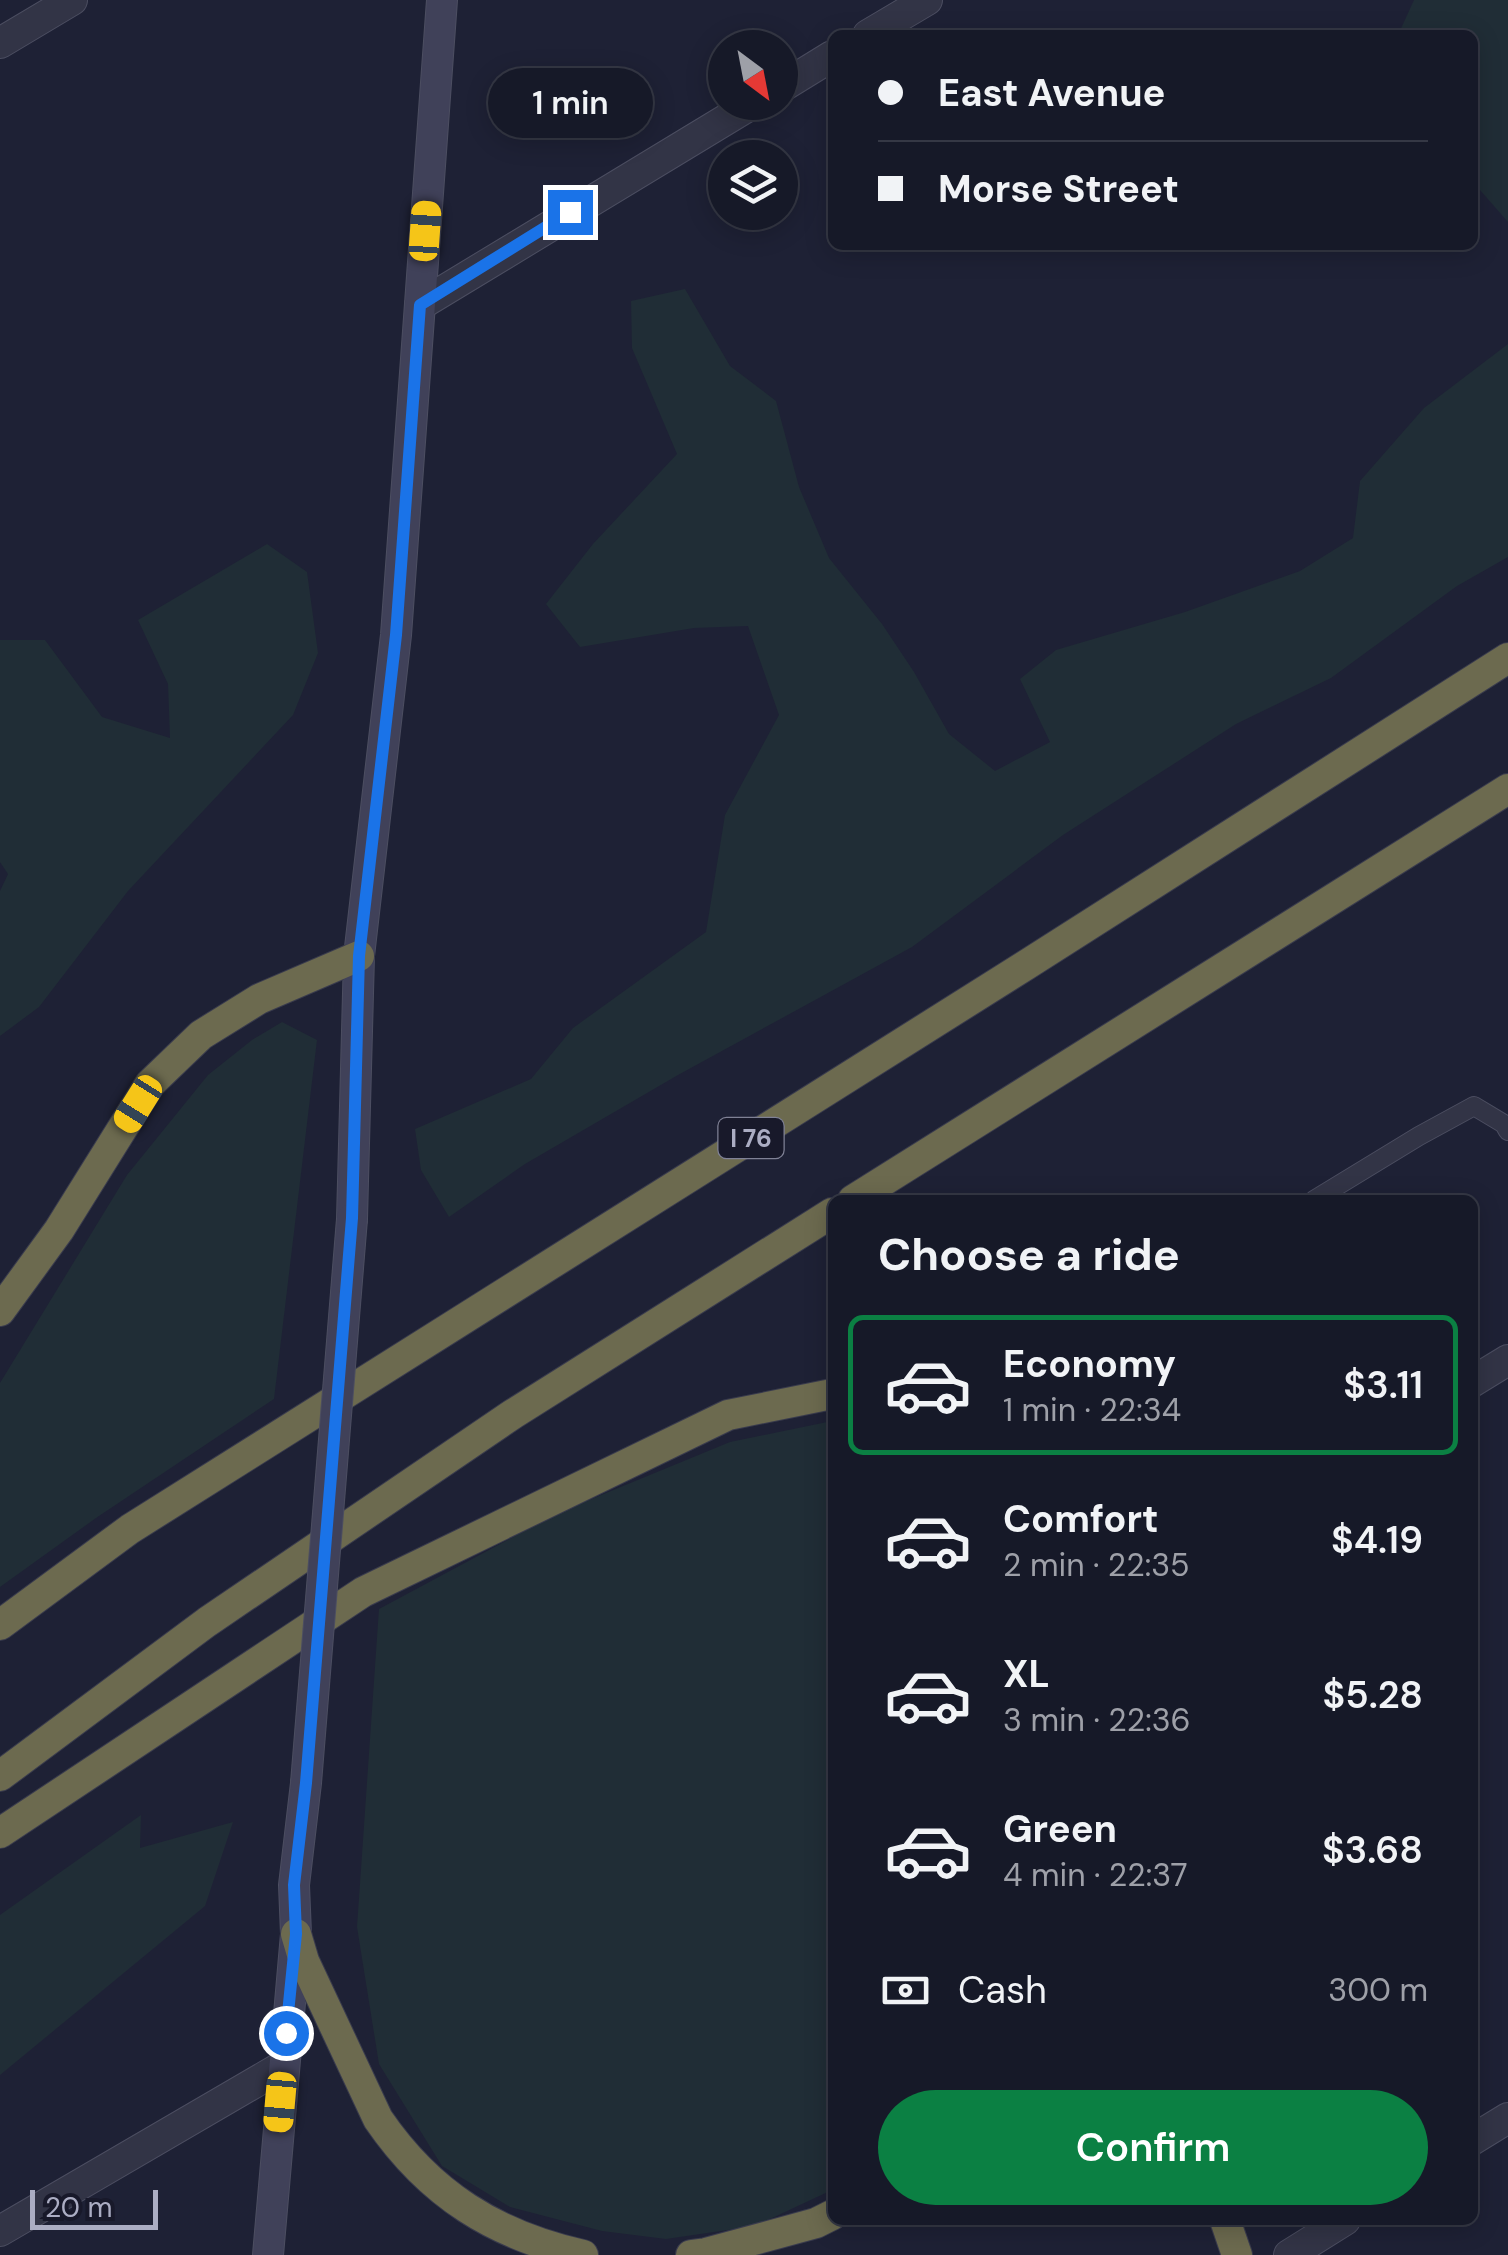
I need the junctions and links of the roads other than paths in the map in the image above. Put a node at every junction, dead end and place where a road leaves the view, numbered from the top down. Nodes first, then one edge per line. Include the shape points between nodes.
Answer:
1 (72, 0) edge
2 (442, 0) edge
3 (927, 0) edge
4 (876, 30) edge
5 (0, 43) edge
6 (828, 58) edge
7 (798, 77) edge
8 (725, 120) edge
9 (420, 305) junction
10 (1508, 658) edge
11 (1508, 789) edge
12 (359, 956) junction
13 (1508, 1131) edge
14 (861, 1195) edge
15 (1322, 1195) edge
16 (828, 1216) edge
17 (0, 1311) edge
18 (1508, 1360) edge
19 (1478, 1378) edge
20 (828, 1395) edge
21 (0, 1626) edge
22 (0, 1776) edge
23 (0, 1833) edge
24 (296, 1934) junction
25 (284, 2066) junction
26 (1508, 2118) edge
27 (1478, 2136) edge
28 (828, 2218) edge
29 (1227, 2225) edge
30 (1337, 2225) edge
31 (0, 2231) edge
32 (268, 2255) edge
33 (584, 2255) edge
34 (691, 2255) edge
35 (1237, 2255) edge
36 (1289, 2255) edge

1 - 5 street
2 - 9 main road
3 - 4 street
6 - 7 street
8 - 9 street
9 - 12 main road via 396,635
10 - 21 highway, I 76 via 130,1529
11 - 14 highway
12 - 17 highway via 259,999 201,1036 150,1084
12 - 24 main road, bridge via 352,1218 294,1885
13 - 15 lane via 1474,1106
16 - 22 highway via 498,1424 207,1622
18 - 19 street
20 - 23 highway via 728,1415 363,1592
24 - 25 main road
24 - 33 highway via 391,2138 462,2207 521,2238
25 - 31 street
25 - 32 main road
26 - 27 street
28 - 34 highway
29 - 35 highway
30 - 36 street

